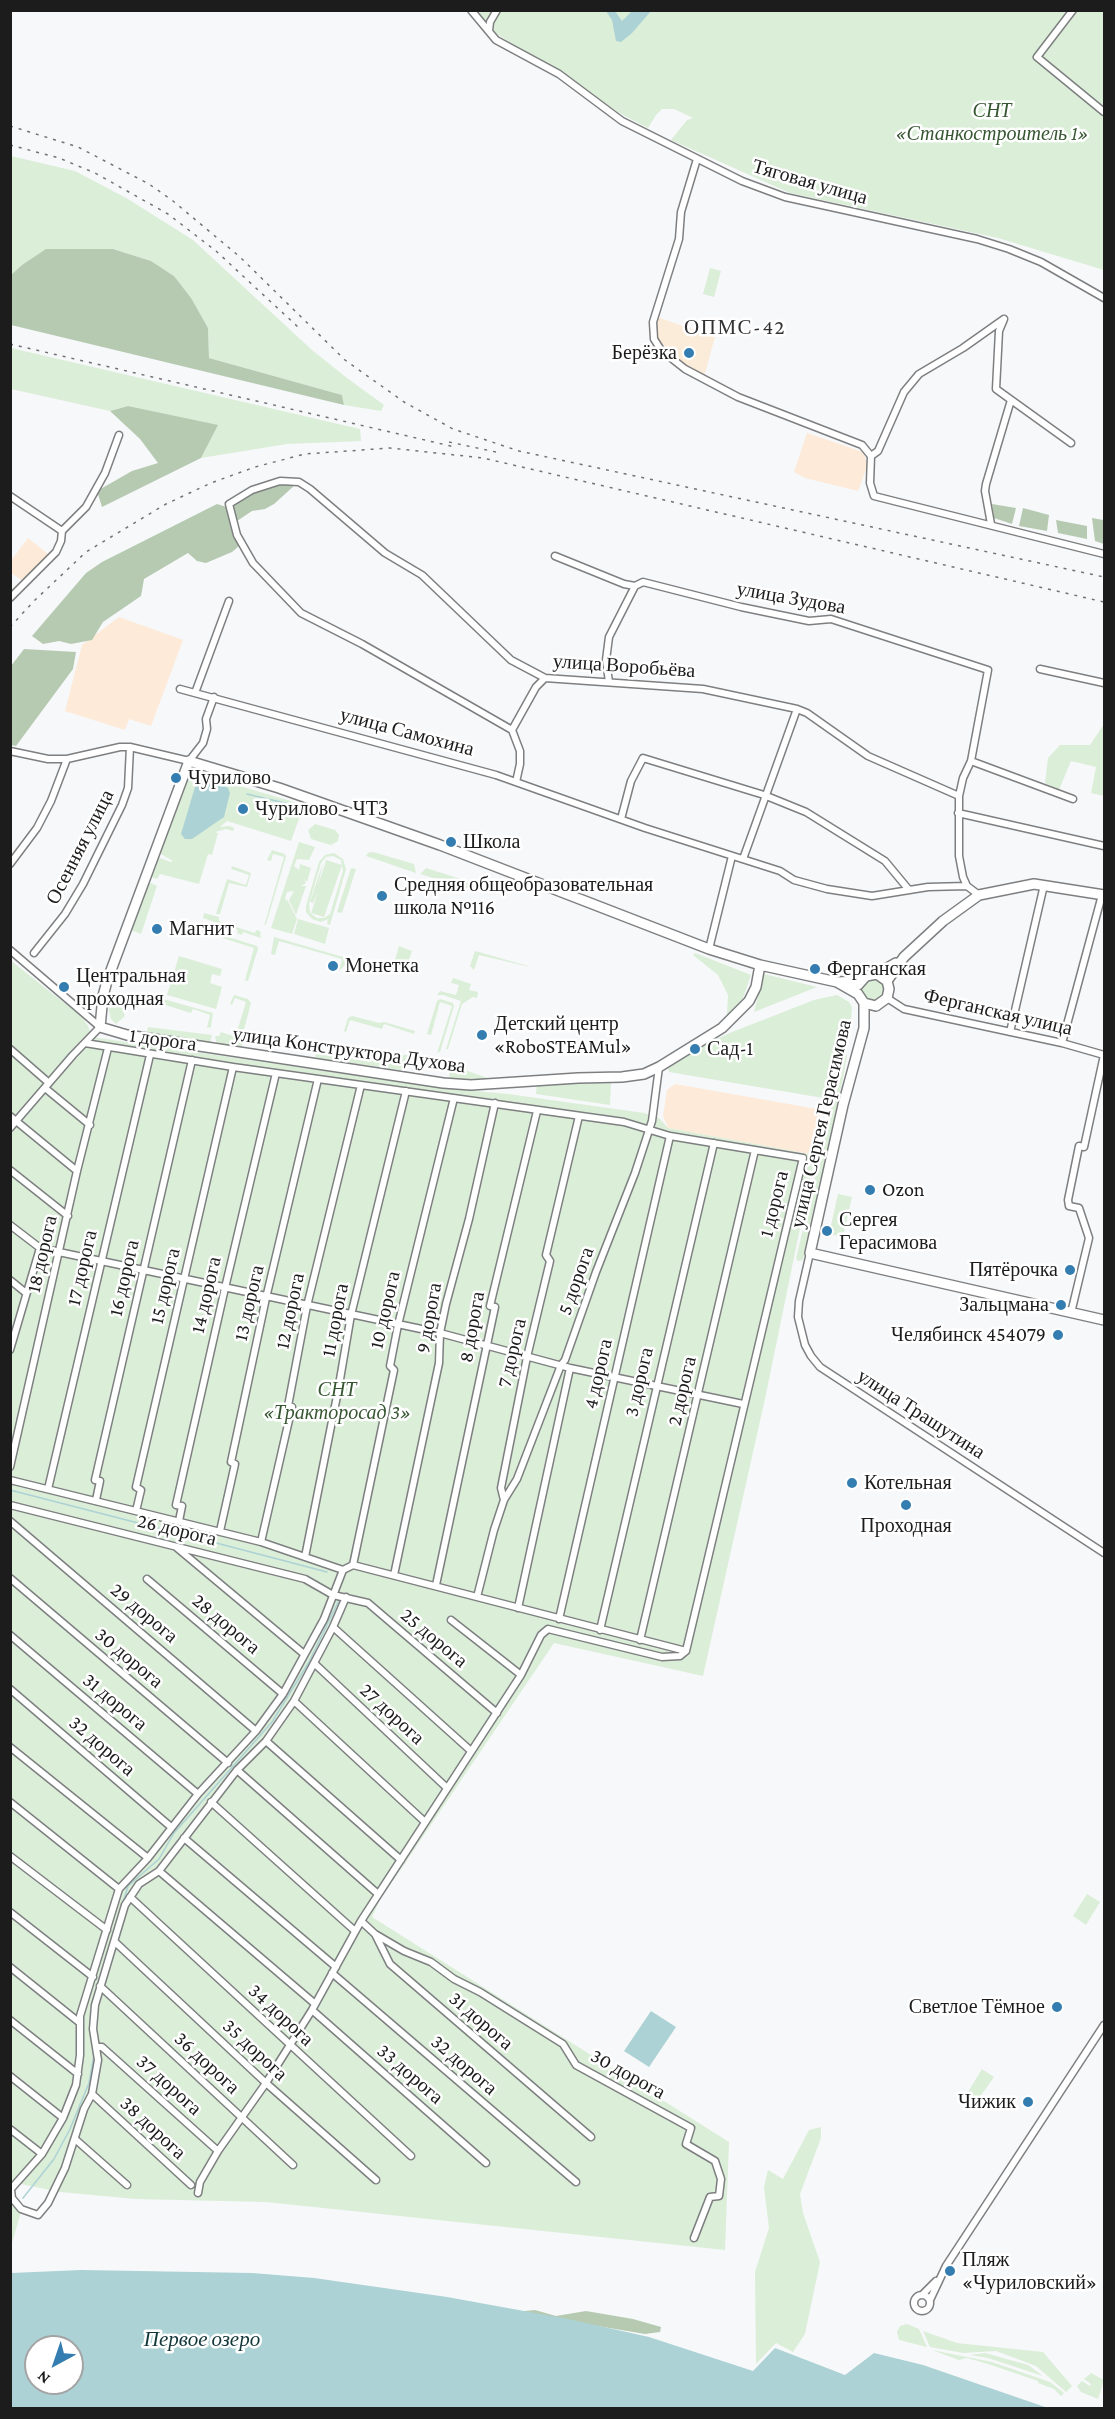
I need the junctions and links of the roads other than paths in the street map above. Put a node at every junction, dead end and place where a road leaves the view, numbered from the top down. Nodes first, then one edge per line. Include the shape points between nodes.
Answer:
1 (471, 10) edge
2 (497, 10) edge
3 (1073, 10) edge
4 (489, 32) junction
5 (1104, 112) edge
6 (697, 159) junction
7 (1104, 298) edge
8 (1011, 400) junction
9 (119, 435) dead end
10 (1071, 443) dead end
11 (871, 456) junction
12 (10, 495) edge
13 (992, 524) junction
14 (62, 531) junction
15 (1104, 554) edge
16 (555, 556) dead end
17 (635, 586) junction
18 (10, 598) edge
19 (229, 601) dead end
20 (1040, 669) dead end
21 (545, 678) junction
22 (609, 682) junction
23 (1104, 683) edge
24 (180, 688) dead end
25 (195, 693) junction
26 (214, 697) junction
27 (797, 709) junction
28 (512, 730) junction
29 (130, 747) junction
30 (10, 751) edge
31 (66, 759) junction
32 (189, 761) junction
33 (971, 761) junction
34 (516, 782) junction
35 (765, 795) junction
36 (959, 796) junction
37 (1072, 799) dead end
38 (958, 813) junction
39 (621, 819) junction
40 (1104, 846) edge
41 (732, 855) junction
42 (743, 859) junction
43 (10, 864) edge
44 (1044, 884) junction
45 (967, 886) junction
46 (909, 890) junction
47 (979, 895) junction
48 (1103, 895) edge
49 (709, 949) junction
50 (10, 950) edge
51 (34, 953) dead end
52 (900, 960) junction
53 (760, 965) junction
54 (877, 974) junction
55 (860, 981) junction
56 (887, 981) junction
57 (837, 982) junction
58 (858, 994) junction
59 (882, 1002) junction
60 (864, 1003) junction
61 (100, 1027) junction
62 (864, 1028) junction
63 (1011, 1032) junction
64 (85, 1043) junction
65 (1062, 1043) junction
66 (108, 1048) junction
67 (10, 1049) edge
68 (150, 1054) junction
69 (1104, 1054) edge
70 (192, 1060) junction
71 (233, 1067) junction
72 (659, 1067) junction
73 (276, 1073) junction
74 (318, 1079) junction
75 (47, 1085) junction
76 (361, 1085) junction
77 (406, 1091) junction
78 (454, 1098) junction
79 (495, 1103) junction
80 (537, 1111) junction
81 (10, 1116) edge
82 (579, 1116) junction
83 (16, 1121) junction
84 (90, 1125) junction
85 (10, 1128) edge
86 (649, 1130) junction
87 (670, 1136) junction
88 (714, 1143) junction
89 (755, 1150) junction
90 (10, 1170) edge
91 (77, 1171) junction
92 (68, 1216) junction
93 (10, 1225) edge
94 (40, 1248) junction
95 (60, 1252) junction
96 (810, 1253) junction
97 (101, 1261) junction
98 (143, 1270) junction
99 (10, 1280) edge
100 (184, 1280) junction
101 (225, 1288) junction
102 (26, 1293) junction
103 (266, 1298) junction
104 (308, 1306) junction
105 (1071, 1313) junction
106 (351, 1315) junction
107 (1104, 1320) edge
108 (398, 1325) junction
109 (440, 1333) junction
110 (12, 1336) edge
111 (486, 1346) junction
112 (10, 1350) edge
113 (527, 1357) junction
114 (561, 1365) junction
115 (570, 1368) junction
116 (614, 1377) junction
117 (655, 1387) junction
118 (698, 1395) junction
119 (742, 1404) junction
120 (10, 1467) edge
121 (10, 1480) edge
122 (48, 1489) junction
123 (96, 1500) junction
124 (504, 1500) junction
125 (10, 1504) edge
126 (136, 1511) junction
127 (10, 1521) edge
128 (179, 1521) junction
129 (220, 1532) junction
130 (261, 1542) junction
131 (174, 1545) junction
132 (1104, 1553) edge
133 (305, 1557) junction
134 (353, 1565) junction
135 (343, 1570) junction
136 (394, 1575) junction
137 (10, 1578) edge
138 (147, 1579) dead end
139 (436, 1585) junction
140 (333, 1595) junction
141 (346, 1597) junction
142 (477, 1597) junction
143 (518, 1608) junction
144 (559, 1619) junction
145 (451, 1620) dead end
146 (333, 1627) junction
147 (600, 1630) junction
148 (10, 1635) edge
149 (640, 1640) junction
150 (686, 1651) junction
151 (304, 1654) junction
152 (315, 1664) junction
153 (521, 1675) junction
154 (10, 1689) edge
155 (283, 1694) junction
156 (294, 1701) junction
157 (497, 1713) junction
158 (256, 1731) junction
159 (266, 1741) junction
160 (10, 1747) edge
161 (471, 1751) junction
162 (228, 1763) junction
163 (237, 1770) junction
164 (447, 1788) junction
165 (198, 1794) junction
166 (10, 1802) edge
167 (211, 1802) junction
168 (425, 1822) junction
169 (171, 1827) junction
170 (184, 1838) junction
171 (10, 1856) edge
172 (148, 1858) junction
173 (401, 1860) junction
174 (159, 1871) junction
175 (119, 1888) junction
176 (378, 1894) junction
177 (130, 1897) junction
178 (10, 1912) edge
179 (361, 1921) junction
180 (107, 1930) junction
181 (356, 1931) junction
182 (375, 1934) junction
183 (115, 1942) junction
184 (10, 1966) edge
185 (334, 1970) junction
186 (93, 1977) junction
187 (100, 1986) junction
188 (313, 2006) junction
189 (10, 2020) edge
190 (80, 2023) junction
191 (1104, 2025) edge
192 (288, 2045) junction
193 (97, 2047) junction
194 (78, 2074) junction
195 (10, 2076) edge
196 (266, 2083) junction
197 (92, 2094) junction
198 (242, 2117) junction
199 (63, 2118) junction
200 (10, 2129) edge
201 (591, 2137) dead end
202 (75, 2139) junction
203 (218, 2151) junction
204 (42, 2154) junction
205 (411, 2156) dead end
206 (486, 2163) dead end
207 (293, 2165) dead end
208 (375, 2180) dead end
209 (576, 2182) dead end
210 (127, 2185) dead end
211 (191, 2185) dead end
212 (11, 2190) edge
213 (198, 2193) dead end
214 (694, 2238) dead end
215 (938, 2278) junction
216 (922, 2295) junction
217 (930, 2300) junction

1 - 4 street, Тяговая улица
2 - 4 street
3 - 5 street via 1037,57
4 - 6 street, Тяговая улица via 496,40 560,74 622,121
6 - 7 street, Тяговая улица via 785,197 1008,249 1041,262
6 - 11 street via 681,212 679,239 653,322 657,346 705,381 862,446
8 - 10 street
8 - 11 street via 996,389 999,332 1004,319 919,375 904,392 878,451
8 - 13 street via 986,484
9 - 14 street via 105,473 86,507
11 - 13 street via 870,483 874,496
12 - 14 street
13 - 15 street
14 - 18 street via 56,552
16 - 17 street, улица Зудова
17 - 22 street via 609,637
17 - 33 street, улица Зудова via 643,582 809,621 831,619 988,670
19 - 25 street
20 - 23 street
21 - 22 street, улица Воробьёва
21 - 28 street
21 - 28 street, улица Воробьёва via 510,660 422,575 385,553 299,482 280,481 252,490 230,504 237,535 253,563 301,613
22 - 27 street, улица Воробьёва via 703,689
24 - 25 street, улица Самохина
25 - 26 street, улица Самохина
26 - 32 street via 203,742
26 - 34 street, улица Самохина
27 - 35 street
27 - 36 street, улица Воробьёва via 868,756
28 - 34 street via 520,751
29 - 31 street
29 - 32 street
29 - 51 street, Осенняя улица via 128,788 122,805 83,884
30 - 31 street
31 - 43 street via 37,828
32 - 49 street via 440,845
32 - 61 street via 107,981
33 - 36 street
33 - 37 street
34 - 39 street, улица Самохина
35 - 39 street via 643,758 631,781
35 - 42 street
35 - 46 street via 806,812 885,861
36 - 38 street
38 - 40 street
38 - 45 street via 958,856
39 - 41 street, улица Самохина
41 - 42 street, улица Самохина
41 - 49 street
42 - 46 street, улица Самохина via 794,880 845,893 872,896
44 - 47 street via 1020,885
44 - 48 street
44 - 63 street
45 - 46 street, улица Самохина
45 - 47 street
47 - 52 street
48 - 65 street
49 - 53 street
50 - 61 street
52 - 54 street
52 - 56 street
53 - 57 street
53 - 72 street, улица Конструктора Духова via 756,987 738,1014
54 - 55 street
54 - 56 street
55 - 57 street
55 - 58 street
56 - 59 street via 889,989
57 - 58 street
58 - 60 street
59 - 60 street
59 - 62 street
59 - 63 street, Ферганская улица
60 - 62 street, улица Сергея Герасимова
61 - 64 street
61 - 72 street, улица Конструктора Духова via 127,1035 443,1083 622,1077
62 - 96 street, улица Сергея Герасимова
63 - 65 street, Ферганская улица
64 - 66 street, 1 дорога
64 - 75 street
65 - 69 street, Ферганская улица
66 - 68 street, 1 дорога
66 - 84 street, 18 дорога
67 - 75 street
68 - 70 street, 1 дорога
68 - 97 street, 17 дорога
69 - 105 street via 1068,1200 1069,1206 1079,1208 1089,1238
70 - 71 street, 1 дорога
70 - 98 street, 16 дорога
71 - 73 street, 1 дорога
71 - 100 street, 15 дорога
72 - 86 street, 5 дорога
73 - 74 street, 1 дорога
73 - 101 street, 14 дорога
74 - 76 street, 1 дорога
74 - 103 street, 13 дорога
75 - 83 street
75 - 84 street
76 - 77 street, 1 дорога
76 - 104 street, 12 дорога
77 - 78 street, 1 дорога
77 - 106 street, 11 дорога
78 - 79 street, 1 дорога
78 - 108 street, 10 дорога
79 - 80 street, 1 дорога
79 - 109 street, 9 дорога
80 - 82 street, 1 дорога
80 - 111 street, 8 дорога via 490,1306 495,1307
81 - 83 street
82 - 86 street, 1 дорога
82 - 113 street, 7 дорога
83 - 85 street
83 - 91 street
84 - 91 street, 18 дорога
86 - 87 street, 1 дорога
86 - 114 street, 5 дорога
87 - 88 street, 1 дорога
87 - 116 street, 4 дорога
88 - 89 street, 1 дорога
88 - 117 street, 3 дорога
89 - 118 street, 2 дорога
89 - 119 street, 1 дорога via 803,1158
90 - 92 street
91 - 92 street, 18 дорога
92 - 95 street, 18 дорога
93 - 94 street
94 - 95 street
94 - 102 street
95 - 97 street
95 - 120 street, 18 дорога
96 - 105 street
96 - 132 street, улица Трашутина via 798,1317 805,1345 820,1367
97 - 98 street
97 - 122 street, 17 дорога
98 - 100 street
98 - 123 street, 16 дорога via 95,1480 100,1481
99 - 102 street
100 - 101 street
100 - 126 street, 15 дорога via 136,1486 141,1490
101 - 103 street
101 - 128 street, 14 дорога via 177,1505 182,1506
102 - 110 street
103 - 104 street
103 - 129 street, 13 дорога
104 - 106 street
104 - 130 street, 12 дорога via 288,1406 292,1407
105 - 107 street
106 - 108 street
106 - 133 street, 11 дорога
108 - 109 street
108 - 134 street, 10 дорога via 390,1366 393,1370
109 - 111 street
109 - 136 street, 9 дорога via 439,1363
110 - 112 street
111 - 113 street
111 - 139 street, 8 дорога
113 - 114 street
113 - 124 street, 7 дорога via 501,1488
114 - 115 street
114 - 124 street, 5 дорога via 517,1479
115 - 116 street
115 - 143 street
116 - 117 street
116 - 144 street, 4 дорога
117 - 118 street
117 - 147 street, 3 дорога
118 - 119 street
118 - 149 street, 2 дорога
119 - 150 street, 1 дорога
121 - 122 street
122 - 123 street
123 - 126 street
124 - 142 street, 7 дорога
125 - 131 street, 26 дорога
126 - 128 street
127 - 158 street, 29 дорога
128 - 129 street
129 - 130 street
130 - 133 street
131 - 140 street, 26 дорога via 305,1579
131 - 151 street
133 - 135 street
134 - 135 street
134 - 136 street
135 - 140 street
136 - 139 street
137 - 162 street, 30 дорога
138 - 155 street, 28 дорога
139 - 142 street
140 - 141 street, 25 дорога
140 - 151 street
141 - 146 street
141 - 157 street, 25 дорога via 368,1603
142 - 143 street
143 - 144 street
144 - 147 street
145 - 153 street
146 - 152 street
146 - 161 street
147 - 149 street
148 - 165 street, 31 дорога
149 - 150 street
150 - 153 street via 680,1656 662,1657 548,1629
151 - 155 street
152 - 156 street
152 - 164 street, 27 дорога
153 - 157 street
154 - 169 street, 32 дорога
155 - 158 street
156 - 159 street
156 - 168 street
157 - 161 street
158 - 162 street
159 - 163 street
159 - 173 street
160 - 172 street
161 - 164 street
162 - 165 street
163 - 167 street
163 - 176 street
164 - 168 street
165 - 169 street
166 - 175 street
167 - 170 street
167 - 181 street
168 - 173 street
169 - 172 street
170 - 174 street
170 - 185 street, 32 дорога
171 - 180 street
172 - 175 street
173 - 176 street
174 - 177 street via 139,1884
174 - 188 street, 33 дорога
175 - 180 street
176 - 179 street
177 - 183 street
177 - 192 street, 34 дорога
178 - 186 street
179 - 181 street
179 - 182 street, 31 дорога
180 - 186 street
181 - 185 street
182 - 201 street, 31 дорога via 390,1965
182 - 214 street, 30 дорога via 431,1962 563,2044 576,2065 691,2128 686,2144 715,2161 721,2179 719,2196 710,2198
183 - 187 street
183 - 196 street, 35 дорога
184 - 190 street
185 - 188 street
185 - 209 street, 32 дорога
186 - 190 street
187 - 193 street via 93,2029
187 - 198 street, 36 дорога
188 - 192 street
188 - 206 street, 33 дорога
189 - 194 street
190 - 194 street
191 - 215 street
192 - 196 street
192 - 205 street, 34 дорога
193 - 197 street
193 - 203 street, 37 дорога via 102,2047
194 - 199 street
195 - 199 street
196 - 198 street
196 - 208 street, 35 дорога
197 - 202 street
197 - 211 street, 38 дорога
198 - 203 street
198 - 207 street, 36 дорога
199 - 204 street
200 - 204 street
202 - 210 street
202 - 212 street via 59,2181 38,2215 21,2209
203 - 213 street
204 - 212 street
215 - 216 street
215 - 217 street
216 - 217 street
216 - 217 street via 914,2301 918,2311 928,2309

